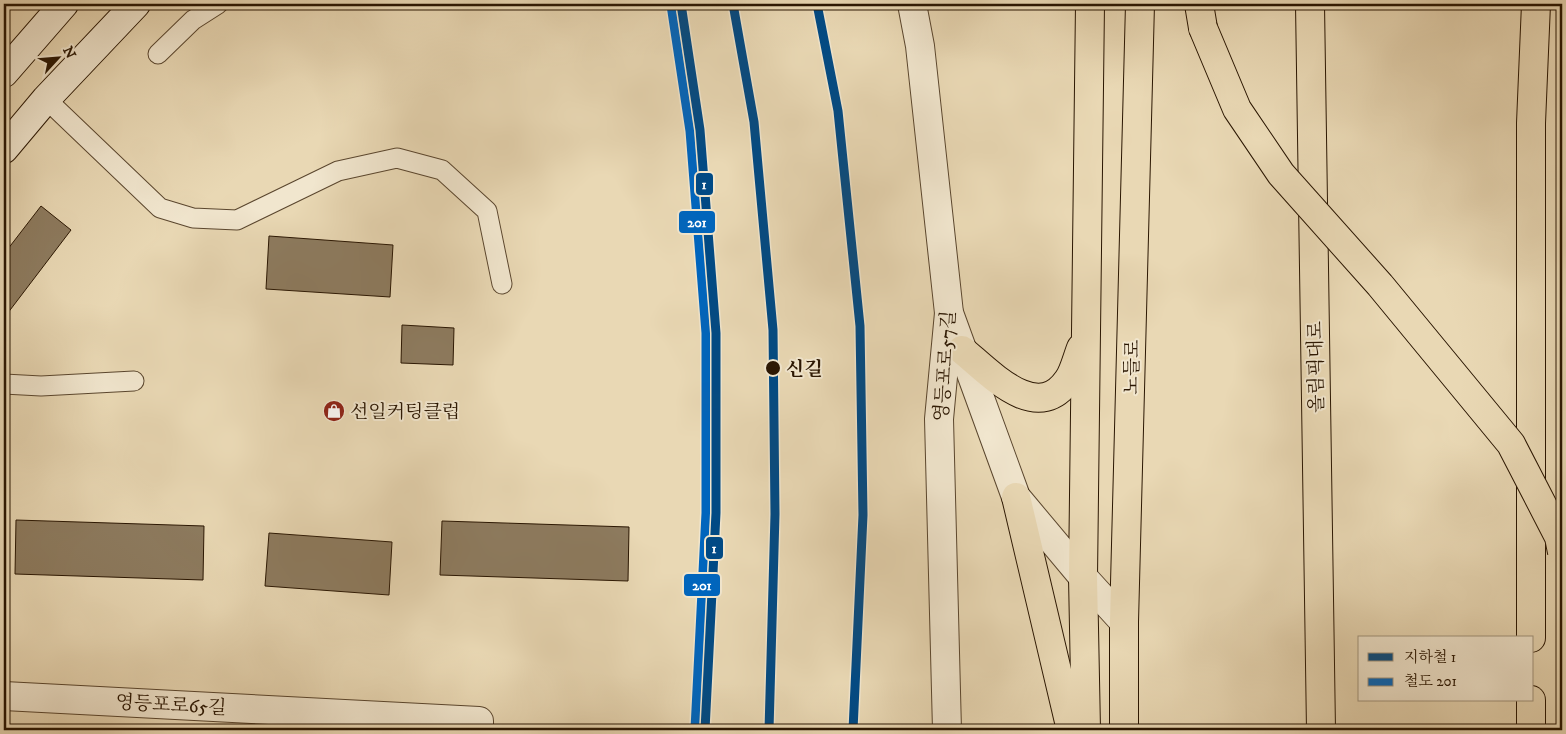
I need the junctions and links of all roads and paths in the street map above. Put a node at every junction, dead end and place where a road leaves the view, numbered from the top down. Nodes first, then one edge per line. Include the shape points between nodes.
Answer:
1 (64, 4) edge
2 (136, 4) edge
3 (218, 4) edge
4 (912, 4) edge
5 (1090, 4) edge
6 (1140, 4) edge
7 (1310, 4) edge
8 (1536, 4) edge
9 (1201, 16) edge
10 (158, 54) dead end
11 (4, 70) edge
12 (46, 99) junction
13 (4, 149) edge
14 (502, 284) dead end
15 (949, 313) junction
16 (1086, 335) junction
17 (962, 350) junction
18 (134, 381) dead end
19 (4, 384) edge
20 (1016, 497) junction
21 (1562, 552) edge
22 (1083, 577) junction
23 (1124, 622) junction
24 (1531, 636) edge
25 (4, 696) edge
26 (1531, 702) edge
27 (479, 730) edge
28 (947, 730) edge
29 (1072, 730) edge
30 (1086, 730) edge
31 (1124, 730) edge
32 (1321, 730) edge
33 (1531, 730) edge

1 - 11 street
2 - 12 street
3 - 10 lane via 193,20
4 - 15 street, 영등포로57길 via 920,46
5 - 16 main road
6 - 23 main road, 노들로
7 - 32 main road, 올림픽대로
8 - 24 main road via 1531,123
9 - 21 main road, bridge via 1237,108 1281,174 1380,285 1510,444 1559,537
12 - 13 street
12 - 14 lane via 160,208 193,218 237,220 338,171 397,158 442,170 486,211
15 - 17 street
15 - 28 street, 영등포로57길 via 939,419
16 - 17 main road via 1068,380 1050,396 1032,398 1010,390
16 - 22 main road
17 - 20 street
18 - 19 lane via 41,386
20 - 22 street
20 - 29 main road
22 - 23 street
22 - 30 main road
23 - 31 main road, 노들로
25 - 27 street, 영등포로65길 via 479,721
26 - 33 main road

